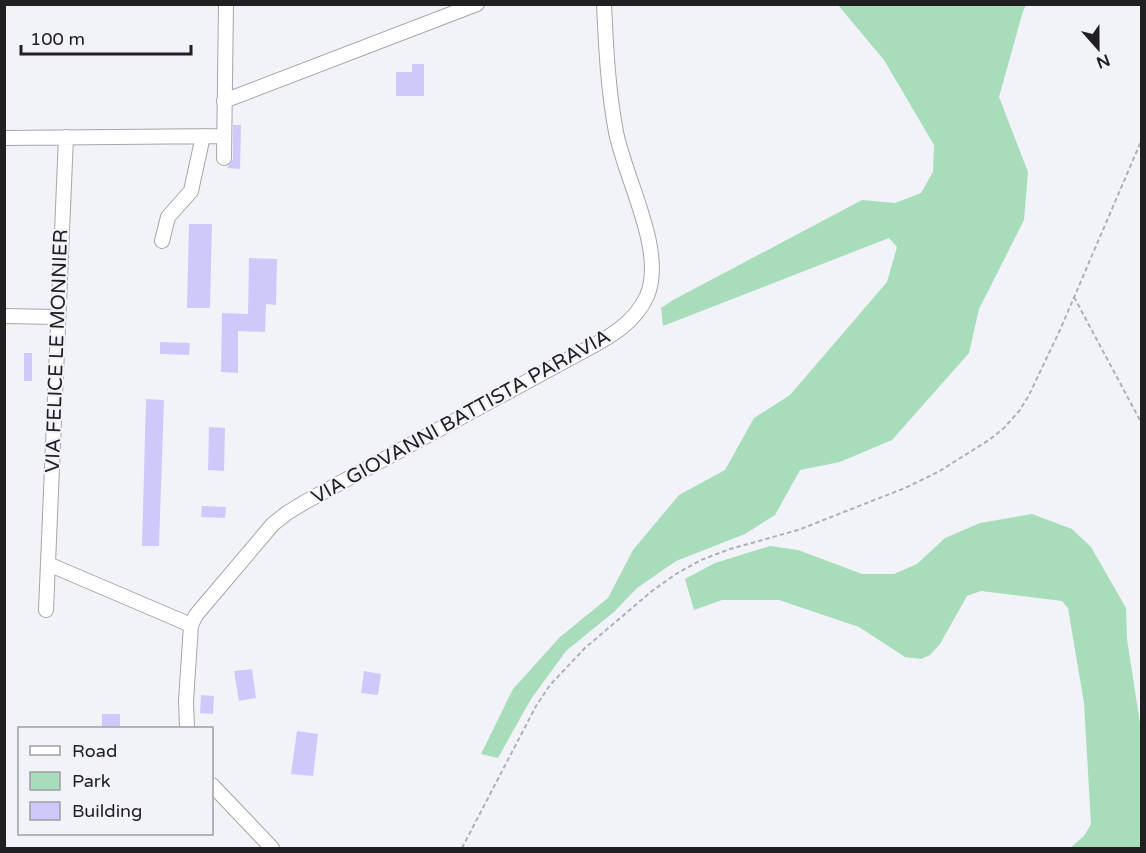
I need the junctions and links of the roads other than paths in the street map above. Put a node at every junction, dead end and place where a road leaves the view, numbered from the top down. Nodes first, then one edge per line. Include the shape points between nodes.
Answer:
1 (226, 4) edge
2 (477, 4) edge
3 (604, 4) edge
4 (224, 101) junction
5 (203, 136) junction
6 (224, 136) junction
7 (4, 138) edge
8 (66, 138) junction
9 (224, 158) dead end
10 (162, 241) dead end
11 (4, 316) edge
12 (58, 317) junction
13 (48, 564) junction
14 (46, 610) dead end
15 (191, 625) junction
16 (187, 727) edge
17 (213, 785) edge
18 (272, 849) edge

1 - 4 street
2 - 4 street
3 - 15 street, VIA GIOVANNI BATTISTA PARAVIA via 616,135 643,220 652,265 650,286 640,308 626,326 605,339 286,513 233,570
4 - 6 street
5 - 6 street
5 - 8 street
5 - 10 street via 191,191 168,217
6 - 9 street
7 - 8 street
8 - 12 street, VIA FELICE LE MONNIER
11 - 12 street
12 - 13 street, VIA FELICE LE MONNIER
13 - 14 street, VIA FELICE LE MONNIER
13 - 15 street
15 - 16 street
17 - 18 street

